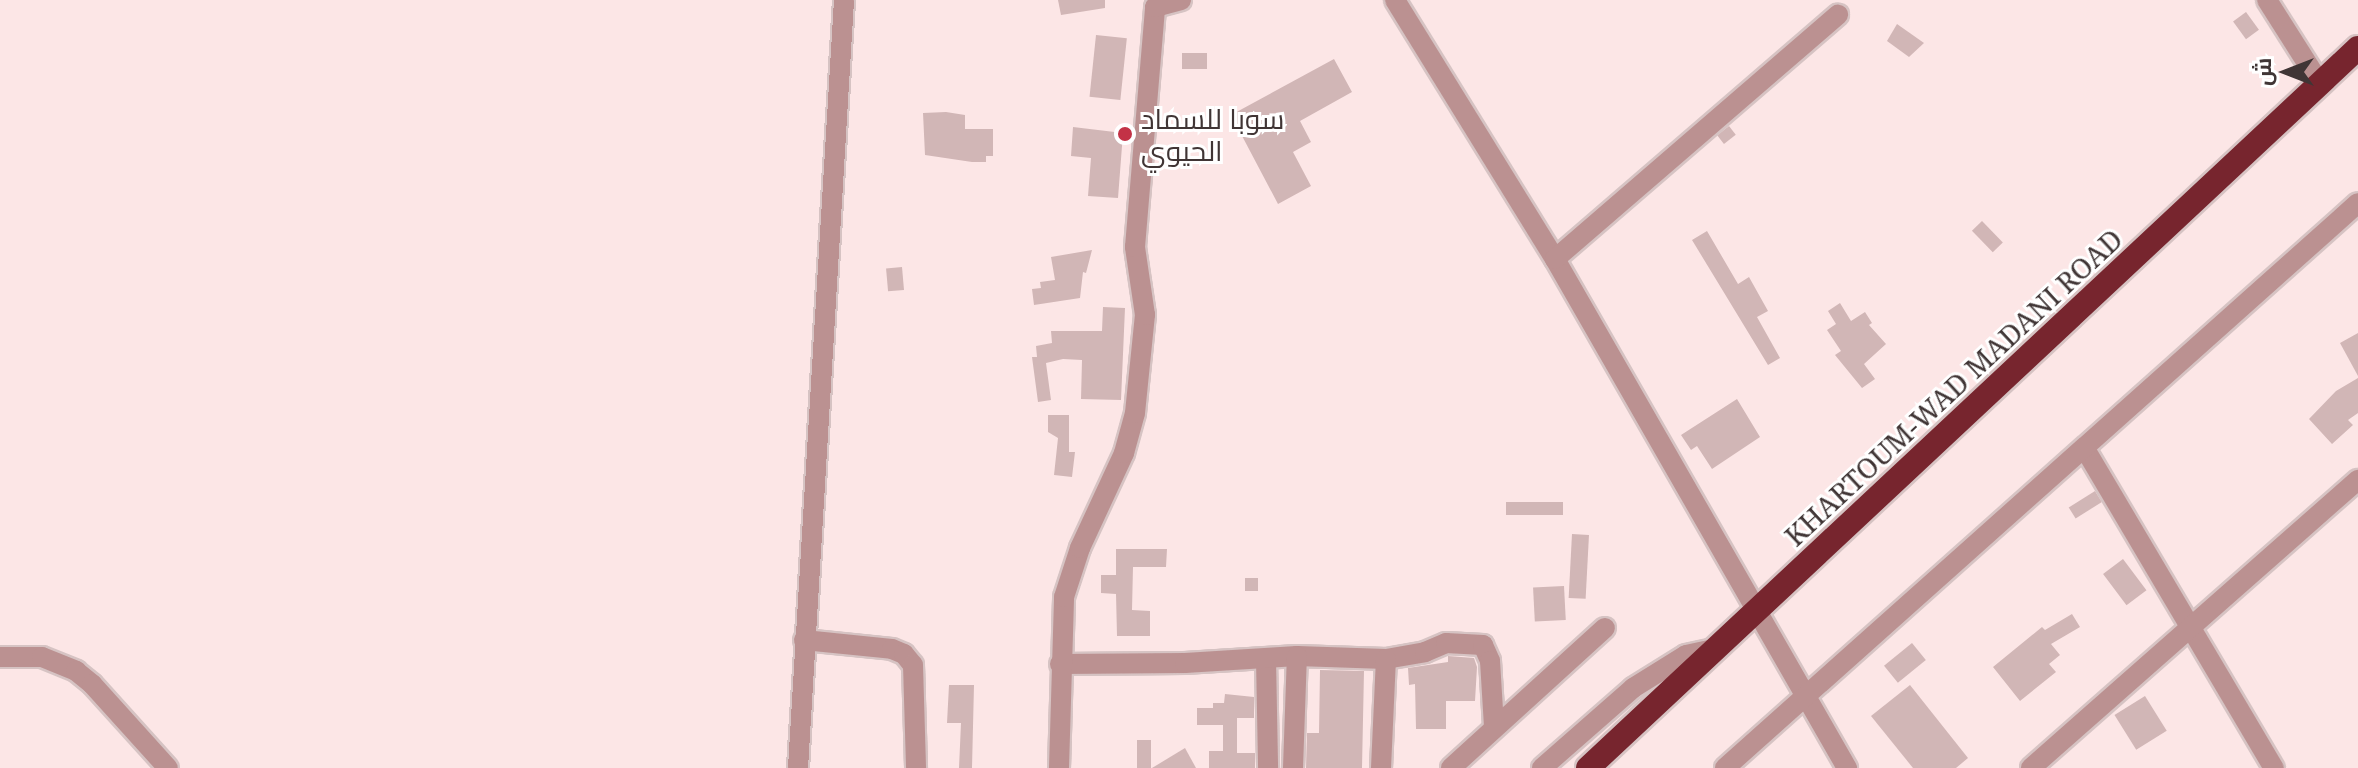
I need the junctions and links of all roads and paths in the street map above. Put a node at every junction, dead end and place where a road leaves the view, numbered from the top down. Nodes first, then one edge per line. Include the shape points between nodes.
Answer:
1 (844, 0) edge
2 (1181, 0) edge
3 (1395, 0) edge
4 (2267, 0) edge
5 (1155, 4) edge
6 (1838, 15) dead end
7 (2358, 48) edge
8 (2319, 82) junction
9 (2358, 203) edge
10 (1555, 259) junction
11 (2085, 449) junction
12 (2358, 480) edge
13 (1757, 613) junction
14 (2192, 626) junction
15 (1605, 628) dead end
16 (804, 640) junction
17 (1720, 648) junction
18 (1297, 656) junction
19 (0, 657) edge
20 (1266, 659) junction
21 (1386, 659) junction
22 (1060, 664) junction
23 (1807, 697) junction
24 (1494, 726) junction
25 (168, 768) edge
26 (798, 768) edge
27 (916, 768) edge
28 (1059, 768) edge
29 (1268, 768) edge
30 (1293, 768) edge
31 (1381, 768) edge
32 (1451, 768) edge
33 (1542, 768) edge
34 (1588, 768) edge
35 (1725, 768) edge
36 (1847, 768) edge
37 (2031, 768) edge
38 (2274, 768) edge

1 - 16 street
2 - 5 street
3 - 10 street
4 - 8 street
5 - 22 street via 1135,247 1145,315 1135,413 1119,466 1068,581
6 - 10 street
7 - 8 highway, KHARTOUM-WAD MADANI ROAD
8 - 13 highway, KHARTOUM-WAD MADANI ROAD
9 - 11 street
10 - 13 street
11 - 14 street
11 - 23 street
12 - 14 street
13 - 17 highway, KHARTOUM-WAD MADANI ROAD
13 - 23 street
14 - 37 street
14 - 38 street
15 - 24 street
16 - 26 street
16 - 27 street via 904,654 913,665
17 - 33 street via 1686,655 1633,688
17 - 34 highway, KHARTOUM-WAD MADANI ROAD
18 - 20 street
18 - 21 street
18 - 30 street
19 - 25 street via 42,657 76,671
20 - 22 street
20 - 29 street
21 - 24 street via 1446,643 1483,645 1490,661
21 - 31 street
22 - 28 street
23 - 35 street
23 - 36 street
24 - 32 street

